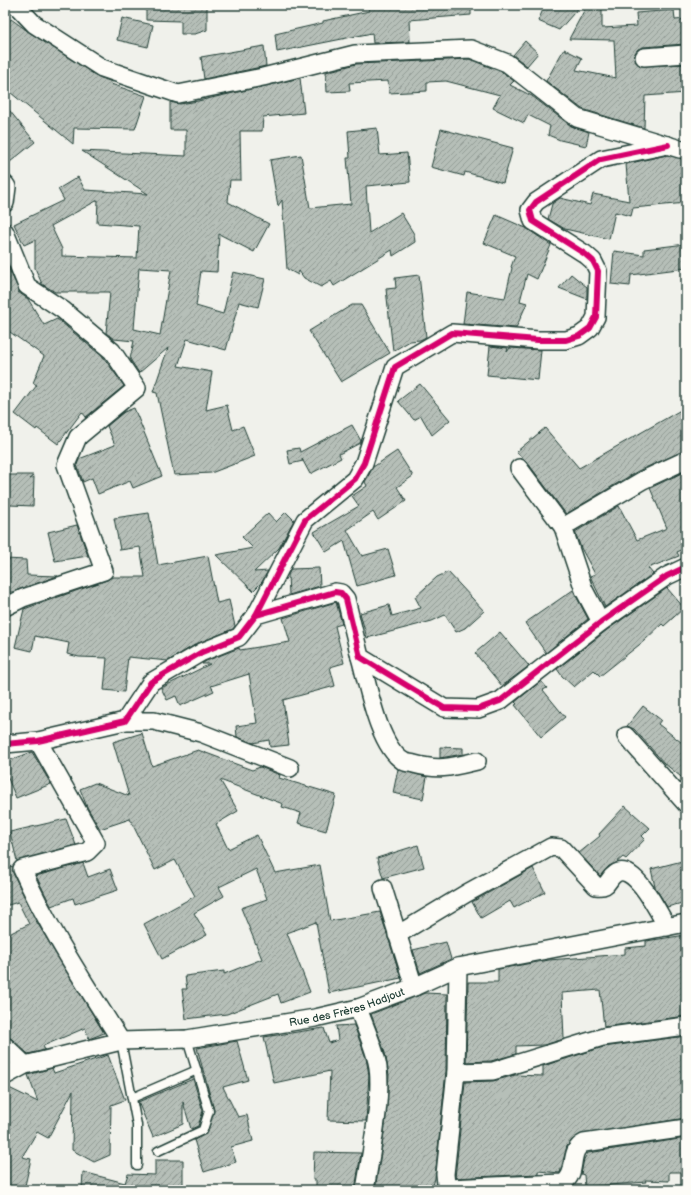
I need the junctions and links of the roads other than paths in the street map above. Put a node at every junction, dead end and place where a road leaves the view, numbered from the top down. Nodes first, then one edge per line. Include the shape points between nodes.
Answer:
1 (16, 5) edge
2 (686, 54) edge
3 (644, 57) dead end
4 (668, 145) junction
5 (686, 149) edge
6 (5, 184) edge
7 (5, 203) edge
8 (5, 232) edge
9 (686, 460) edge
10 (519, 468) dead end
11 (562, 527) junction
12 (686, 567) edge
13 (5, 607) edge
14 (256, 615) junction
15 (601, 622) junction
16 (360, 657) junction
17 (125, 721) junction
18 (626, 736) dead end
19 (38, 741) junction
20 (5, 744) edge
21 (478, 761) dead end
22 (290, 768) dead end
23 (686, 804) edge
24 (383, 888) dead end
25 (686, 923) edge
26 (667, 927) junction
27 (397, 934) junction
28 (458, 967) junction
29 (414, 987) junction
30 (358, 1008) junction
31 (686, 1026) edge
32 (187, 1039) junction
33 (121, 1041) junction
34 (5, 1046) edge
35 (25, 1065) junction
36 (197, 1070) junction
37 (456, 1072) junction
38 (5, 1076) edge
39 (132, 1098) junction
40 (686, 1128) edge
41 (158, 1151) dead end
42 (137, 1165) dead end
43 (364, 1190) edge

1 - 4 street via 34,24 102,68 178,94 263,77 355,54 471,49 507,63 576,118
2 - 3 street
4 - 5 street
4 - 14 street via 601,159 536,202 530,210 533,221 585,254 598,270 596,317 590,328 579,336 566,340 452,333 395,367 364,464 354,479 305,520
6 - 7 street
8 - 13 street via 27,286 63,310 112,351 137,388 78,437 66,466 104,570 23,598
9 - 11 street via 643,480
10 - 11 street
11 - 15 street via 584,590
12 - 15 street via 667,576
14 - 16 street via 335,592 341,593 346,599
14 - 17 street via 239,637 202,652 151,682
15 - 16 street via 500,701 478,709 444,708
16 - 21 street via 380,730 393,751 403,761 433,769
17 - 19 street
17 - 22 street via 154,721 201,733
18 - 23 street
19 - 20 street
19 - 33 street via 96,843 87,852 22,869 48,921
24 - 27 street
25 - 26 street, Rue des Frères Hadjout
26 - 27 street via 647,891 629,873 622,871 614,874 606,885 596,886 562,848 551,847
26 - 28 street, Rue des Frères Hadjout
27 - 29 street
28 - 29 street, Rue des Frères Hadjout
28 - 37 street
29 - 30 street, Rue des Frères Hadjout
30 - 32 street, Rue des Frères Hadjout via 315,1018
30 - 43 street via 378,1063 377,1107
31 - 37 street via 603,1037 493,1071
32 - 33 street, Rue des Frères Hadjout
32 - 36 lane
33 - 35 street, Rue des Frères Hadjout
33 - 39 lane
34 - 35 street
35 - 38 street, Rue des Frères Hadjout
36 - 39 lane
36 - 41 lane via 209,1111 203,1130
37 - 40 street via 445,1174 446,1184 450,1188 563,1183 572,1174 574,1150 584,1143
39 - 42 lane via 137,1125

